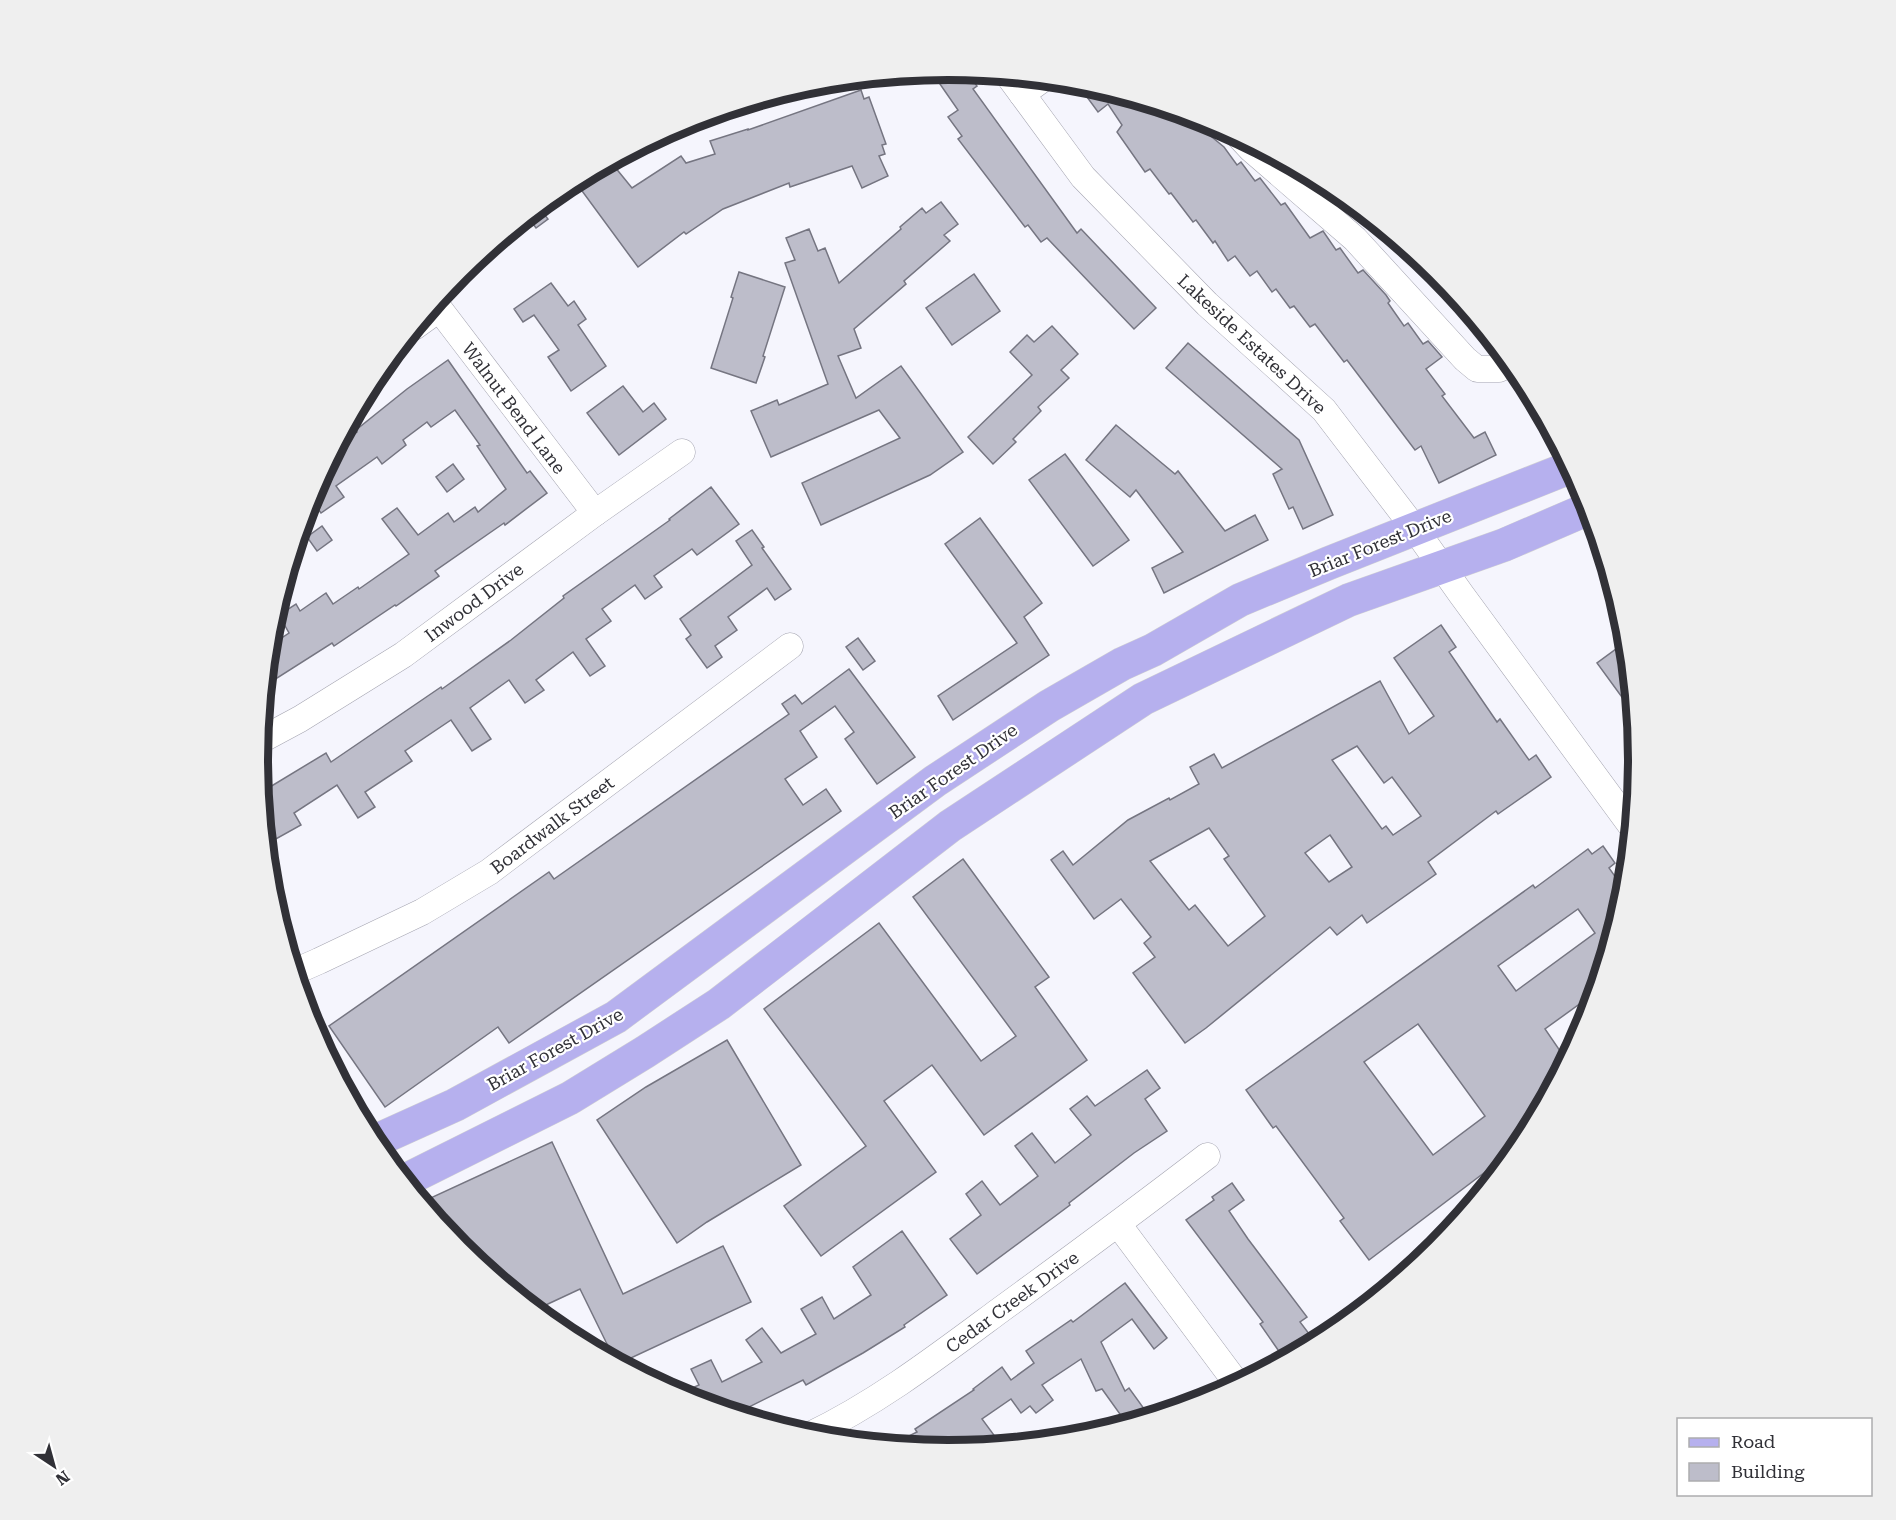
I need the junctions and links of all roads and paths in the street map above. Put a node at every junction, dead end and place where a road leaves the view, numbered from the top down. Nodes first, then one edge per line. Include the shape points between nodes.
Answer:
1 (1015, 85) edge
2 (1257, 154) edge
3 (439, 308) edge
4 (1503, 367) edge
5 (682, 452) dead end
6 (1563, 470) edge
7 (1581, 512) edge
8 (595, 513) junction
9 (1415, 529) junction
10 (1441, 567) junction
11 (790, 646) dead end
12 (269, 736) edge
13 (1626, 819) edge
14 (301, 969) edge
15 (382, 1138) edge
16 (1207, 1156) dead end
17 (410, 1177) edge
18 (1118, 1224) junction
19 (1233, 1378) edge
20 (824, 1429) edge

1 - 9 street, Lakeside Estates Drive via 1083,177 1207,304 1324,410
2 - 4 street via 1355,239 1471,364 1477,369
3 - 8 street, Walnut Bend Lane
5 - 8 street, Inwood Drive
6 - 9 main road, Briar Forest Drive
7 - 10 main road
8 - 12 street, Inwood Drive via 403,656
9 - 10 street, Lakeside Estates Drive
9 - 15 main road, Briar Forest Drive via 1239,600 1049,706 934,781 616,1017 455,1105
10 - 13 street, Lakeside Estates Drive
10 - 17 main road via 1349,600 1143,699 950,826 719,1004 655,1046 570,1098
11 - 14 street, Boardwalk Street via 489,872 422,912
16 - 18 street, Cedar Creek Drive
18 - 19 street
18 - 20 street, Cedar Creek Drive via 907,1379

